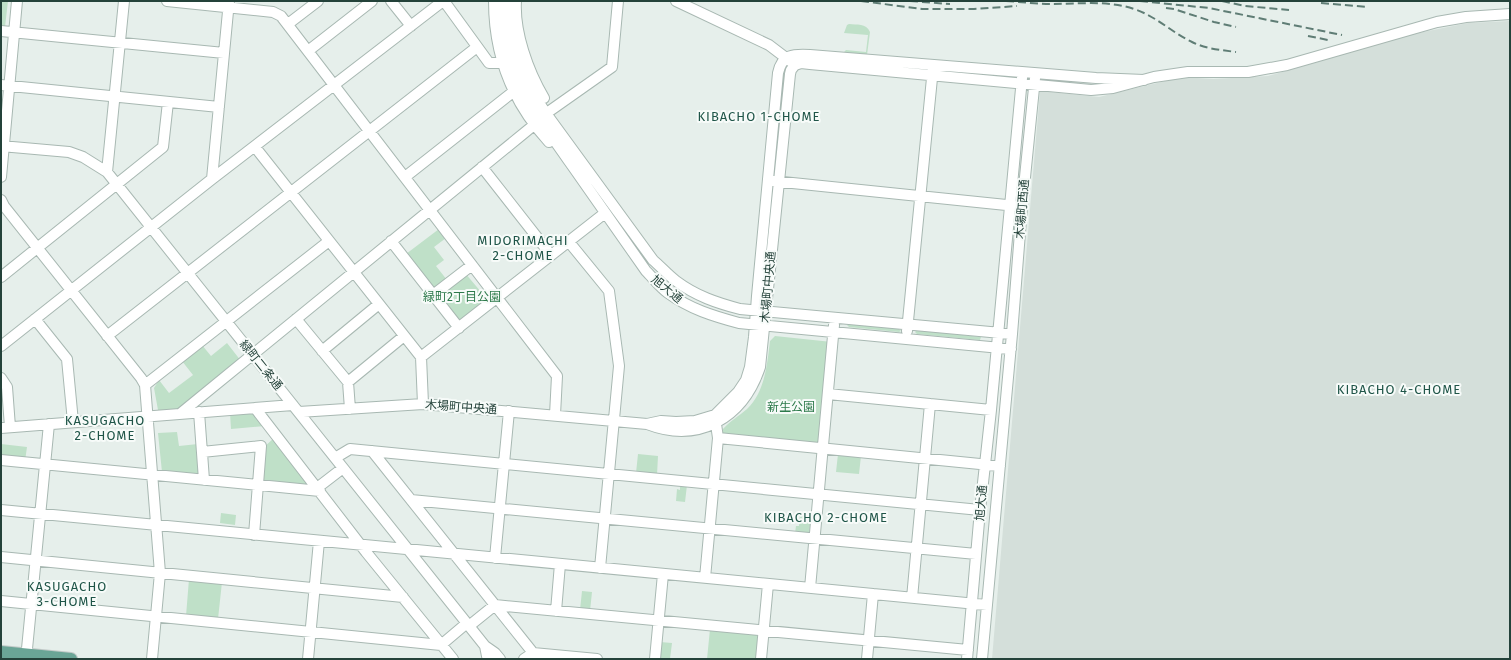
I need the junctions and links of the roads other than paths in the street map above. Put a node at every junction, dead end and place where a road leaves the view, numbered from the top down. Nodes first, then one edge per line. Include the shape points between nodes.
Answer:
1 (17, 1) edge
2 (124, 1) edge
3 (167, 1) edge
4 (318, 1) edge
5 (372, 1) edge
6 (391, 1) edge
7 (444, 1) edge
8 (494, 1) edge
9 (502, 1) edge
10 (509, 1) edge
11 (516, 1) edge
12 (618, 1) edge
13 (676, 1) edge
14 (229, 4) edge
15 (1510, 14) edge
16 (288, 24) junction
17 (411, 26) junction
18 (1, 31) edge
19 (14, 32) junction
20 (120, 43) junction
21 (477, 47) junction
22 (308, 51) junction
23 (224, 53) junction
24 (786, 58) junction
25 (502, 63) junction
26 (795, 65) junction
27 (932, 70) junction
28 (1022, 72) junction
29 (1035, 72) junction
30 (1144, 80) junction
31 (1021, 84) junction
32 (334, 85) junction
33 (1034, 85) junction
34 (5, 86) edge
35 (513, 92) junction
36 (114, 97) junction
37 (168, 102) junction
38 (219, 107) junction
39 (551, 110) junction
40 (534, 125) junction
41 (370, 131) junction
42 (2, 146) edge
43 (255, 147) junction
44 (566, 148) junction
45 (482, 167) junction
46 (107, 172) junction
47 (1, 177) edge
48 (405, 177) junction
49 (212, 179) junction
50 (768, 181) junction
51 (779, 182) junction
52 (116, 184) junction
53 (291, 193) junction
54 (920, 196) junction
55 (1, 200) edge
56 (1010, 206) junction
57 (1022, 207) junction
58 (430, 209) junction
59 (605, 213) junction
60 (151, 228) junction
61 (329, 241) junction
62 (391, 241) junction
63 (569, 242) junction
64 (37, 248) junction
65 (551, 255) junction
66 (472, 265) junction
67 (353, 271) junction
68 (188, 273) junction
69 (1, 277) edge
70 (71, 290) junction
71 (433, 295) junction
72 (497, 298) junction
73 (379, 304) junction
74 (761, 311) junction
75 (296, 318) junction
76 (835, 318) junction
77 (35, 319) junction
78 (226, 322) junction
79 (907, 324) junction
80 (760, 325) junction
81 (459, 328) junction
82 (834, 332) junction
83 (998, 332) junction
84 (1012, 334) junction
85 (108, 336) junction
86 (404, 336) junction
87 (906, 339) junction
88 (1, 346) edge
89 (997, 347) junction
90 (1011, 349) junction
91 (322, 351) junction
92 (252, 354) junction
93 (421, 357) junction
94 (1, 378) edge
95 (348, 382) junction
96 (145, 385) junction
97 (828, 394) junction
98 (423, 404) junction
99 (930, 404) junction
100 (254, 408) junction
101 (350, 408) junction
102 (296, 409) junction
103 (991, 410) junction
104 (509, 411) junction
105 (199, 412) junction
106 (181, 413) junction
107 (555, 415) junction
108 (148, 416) junction
109 (716, 419) junction
110 (613, 421) junction
111 (73, 422) junction
112 (49, 424) junction
113 (6, 428) edge
114 (718, 438) junction
115 (823, 448) junction
116 (372, 451) junction
117 (202, 452) junction
118 (335, 458) junction
119 (925, 458) junction
120 (1, 460) edge
121 (45, 464) junction
122 (504, 464) junction
123 (985, 464) junction
124 (1000, 466) junction
125 (343, 468) junction
126 (608, 474) junction
127 (153, 475) junction
128 (204, 480) junction
129 (714, 484) junction
130 (258, 485) junction
131 (318, 490) junction
132 (818, 494) junction
133 (411, 500) junction
134 (921, 504) junction
135 (500, 508) junction
136 (1, 510) edge
137 (980, 510) junction
138 (40, 514) junction
139 (604, 518) junction
140 (156, 525) junction
141 (710, 528) junction
142 (254, 535) junction
143 (814, 538) junction
144 (319, 541) junction
145 (361, 545) junction
146 (917, 548) junction
147 (408, 549) junction
148 (453, 554) junction
149 (976, 554) junction
150 (1, 557) edge
151 (495, 558) junction
152 (36, 560) junction
153 (560, 564) junction
154 (600, 568) junction
155 (160, 573) junction
156 (662, 574) junction
157 (705, 578) junction
158 (768, 584) junction
159 (314, 588) junction
160 (810, 588) junction
161 (873, 594) junction
162 (403, 597) junction
163 (912, 598) junction
164 (1, 601) edge
165 (32, 604) junction
166 (973, 604) junction
167 (495, 605) junction
168 (987, 605) junction
169 (556, 611) junction
170 (156, 616) junction
171 (658, 620) junction
172 (468, 624) junction
173 (764, 631) junction
174 (310, 632) junction
175 (868, 641) junction
176 (441, 645) junction
177 (485, 646) junction
178 (1, 652) edge
179 (968, 655) edge
180 (535, 656) edge
181 (26, 657) edge
182 (71, 659) edge
183 (152, 659) edge
184 (308, 659) edge
185 (453, 659) edge
186 (489, 659) edge
187 (500, 659) edge
188 (524, 659) edge
189 (597, 659) edge
190 (655, 659) edge
191 (761, 659) edge
192 (867, 659) edge
193 (982, 659) edge

1 - 19 street
2 - 20 street
3 - 14 street
4 - 16 street
5 - 22 street
6 - 17 street
7 - 17 street
7 - 21 street
8 - 25 street
9 - 44 street, 旭大通 via 504,35 520,87 538,117
10 - 44 street, 旭大通 via 512,37 520,65 528,85
11 - 39 street via 519,36 535,83
12 - 39 street via 612,66
13 - 24 street via 769,45
14 - 16 street via 273,12
14 - 23 street
15 - 30 street via 1436,22 1287,65 1248,72 1188,72
16 - 22 street
17 - 32 street
18 - 19 street
19 - 20 street
19 - 34 street
20 - 23 street
20 - 36 street
21 - 25 street via 489,63
21 - 41 street
22 - 32 street
23 - 38 street
24 - 26 street
24 - 27 street via 800,54
24 - 50 street, 木場町中央通 via 778,73
25 - 35 street
26 - 27 street via 801,63
26 - 51 street, 木場町中央通 via 790,74
27 - 28 street
27 - 31 street
27 - 54 street
28 - 29 street
28 - 31 street, 木場町西通
29 - 30 street via 1103,79
29 - 33 street, 木場町西通
30 - 33 street via 1113,88 1091,90
31 - 33 street
31 - 56 street, 木場町西通
32 - 41 street
32 - 43 street
33 - 57 street, 木場町西通
34 - 36 street
34 - 42 street
35 - 40 street
35 - 48 street
36 - 37 street
36 - 46 street
37 - 38 street
37 - 52 street via 163,147
38 - 49 street
39 - 44 street via 564,130
40 - 44 street via 549,142
40 - 45 street
41 - 48 street
41 - 53 street
42 - 46 street, 緑町二条通 via 69,152 83,157
42 - 47 street
43 - 49 street
43 - 53 street
44 - 59 street, 旭大通
44 - 74 street, 旭大通 via 653,260 674,280 712,301 740,309
45 - 58 street
45 - 65 street
46 - 52 street, 緑町二条通
48 - 58 street
49 - 60 street
50 - 51 street
50 - 74 street, 木場町中央通
51 - 54 street
51 - 74 street, 木場町中央通
52 - 60 street, 緑町二条通
52 - 64 street
53 - 61 street
53 - 68 street
54 - 56 street
54 - 79 street
55 - 64 street
56 - 57 street
56 - 83 street, 木場町西通
57 - 84 street, 木場町西通
58 - 62 street
58 - 66 street
59 - 63 street
59 - 80 street, 旭大通 via 646,271 667,292 709,315 739,323
60 - 68 street, 緑町二条通
60 - 70 street
61 - 67 street
61 - 78 street
62 - 67 street
62 - 71 street
63 - 65 street
63 - 110 street via 609,291 619,366
64 - 69 street
64 - 70 street
65 - 72 street
66 - 71 street
66 - 72 street
67 - 73 street
67 - 75 street
68 - 78 street, 緑町二条通
68 - 85 street
70 - 77 street
70 - 85 street
71 - 81 street
72 - 81 street
72 - 107 street via 557,376
73 - 86 street
73 - 91 street
74 - 76 street, 旭大通
74 - 80 street, 木場町中央通
75 - 91 street
75 - 92 street
76 - 79 street, 旭大通
76 - 82 street
77 - 88 street
77 - 111 street via 67,359
78 - 92 street, 緑町二条通
78 - 96 street
79 - 83 street, 旭大通
79 - 87 street
80 - 82 street, 旭大通
80 - 109 street, 木場町中央通 via 760,367 755,383 732,412
81 - 93 street
82 - 87 street, 旭大通
82 - 97 street
83 - 84 street, 旭大通
83 - 89 street, 旭大通
84 - 90 street, 旭大通
85 - 96 street
86 - 93 street
86 - 95 street
87 - 89 street, 旭大通
89 - 90 street, 旭大通
89 - 103 street, 旭大通
90 - 124 street, 旭大通
91 - 95 street
92 - 102 street, 緑町二条通
92 - 106 street
93 - 98 street
94 - 113 street via 7,387
95 - 101 street
96 - 108 street
97 - 99 street
97 - 115 street
98 - 101 street, 木場町中央通
98 - 104 street, 木場町中央通
99 - 103 street
99 - 119 street
100 - 102 street, 木場町中央通
100 - 105 street, 木場町中央通
100 - 131 street
101 - 102 street, 木場町中央通
102 - 118 street, 緑町二条通
103 - 123 street, 旭大通
104 - 107 street, 木場町中央通
104 - 122 street
105 - 106 street, 木場町中央通
105 - 117 street
106 - 108 street, 木場町中央通
107 - 110 street, 木場町中央通
108 - 111 street, 木場町中央通
108 - 127 street
109 - 110 street, 木場町中央通 via 647,424
109 - 114 street
110 - 126 street
111 - 112 street, 木場町中央通
112 - 113 street, 木場町中央通
112 - 121 street
114 - 115 street
114 - 129 street
115 - 119 street
115 - 132 street
116 - 118 street via 350,449
116 - 122 street
116 - 133 street
117 - 128 street
117 - 130 street via 261,446
118 - 125 street, 緑町二条通
119 - 123 street
119 - 134 street
120 - 121 street
121 - 127 street
121 - 138 street
122 - 126 street
122 - 135 street
123 - 124 street
123 - 137 street, 旭大通
124 - 168 street, 旭大通
125 - 131 street
125 - 147 street, 緑町二条通
126 - 129 street
126 - 139 street
127 - 128 street
127 - 140 street
128 - 130 street
129 - 132 street
129 - 141 street
130 - 131 street
130 - 142 street
131 - 145 street
132 - 134 street
132 - 143 street
133 - 135 street
133 - 148 street
134 - 137 street
134 - 146 street
135 - 139 street
135 - 151 street
136 - 138 street
137 - 149 street, 旭大通
138 - 140 street
138 - 152 street
139 - 141 street
139 - 154 street
140 - 142 street
140 - 155 street
141 - 143 street
141 - 157 street
142 - 144 street
143 - 146 street
143 - 160 street
144 - 145 street
144 - 159 street
145 - 147 street
145 - 162 street
146 - 149 street
146 - 163 street
147 - 148 street
147 - 172 street, 緑町二条通
148 - 151 street
148 - 167 street
149 - 166 street, 旭大通
150 - 152 street
151 - 153 street
152 - 155 street
152 - 165 street
153 - 154 street
153 - 169 street
154 - 156 street
155 - 159 street
155 - 170 street
156 - 157 street
156 - 171 street
157 - 158 street
158 - 160 street
158 - 173 street
159 - 162 street
159 - 174 street
160 - 161 street
161 - 163 street
161 - 175 street
162 - 176 street
163 - 166 street
164 - 165 street
165 - 170 street
165 - 181 street
166 - 168 street
166 - 179 street, 旭大通
167 - 169 street
167 - 172 street
167 - 180 street
168 - 193 street, 旭大通
169 - 171 street
170 - 174 street
170 - 183 street
171 - 173 street
171 - 190 street
172 - 176 street
172 - 177 street, 緑町二条通
173 - 175 street
173 - 191 street
174 - 176 street
174 - 184 street
175 - 179 street
175 - 192 street
176 - 185 street
177 - 186 street, 緑町二条通
177 - 187 street, 緑町二条通
178 - 181 main road
180 - 188 street
180 - 189 street
181 - 182 main road

